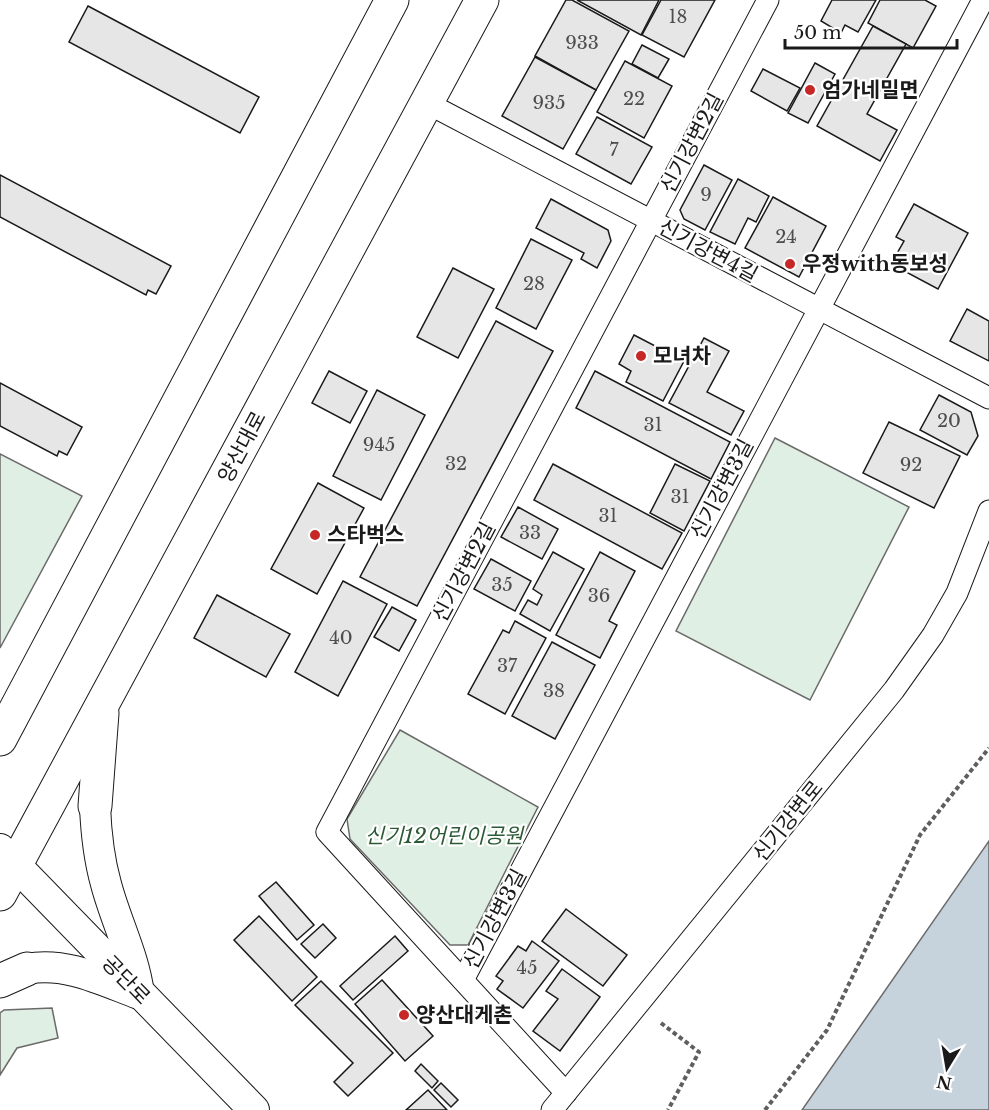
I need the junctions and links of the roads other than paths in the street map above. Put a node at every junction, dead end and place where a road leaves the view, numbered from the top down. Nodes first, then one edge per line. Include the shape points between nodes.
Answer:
1 (392, 0) edge
2 (482, 0) edge
3 (768, 0) edge
4 (983, 0) edge
5 (427, 104) junction
6 (651, 221) junction
7 (818, 309) junction
8 (989, 398) edge
9 (989, 510) edge
10 (13, 693) edge
11 (103, 706) junction
12 (0, 739) edge
13 (95, 806) joint
14 (8, 857) edge
15 (0, 894) edge
16 (14, 975) edge
17 (463, 980) junction
18 (139, 994) junction
19 (566, 1093) junction
20 (254, 1110) edge
21 (552, 1110) edge

1 - 10 main road
2 - 5 main road, 양산대로
3 - 6 street, 신기강변2길
4 - 7 street, 신기강변3길
5 - 6 street, 신기강변4길
5 - 11 main road, 양산대로
6 - 7 street, 신기강변4길
6 - 17 street, 신기강변2길 via 327,831
7 - 8 street, 신기강변4길
7 - 17 street, 신기강변3길
9 - 19 street, 신기강변로 via 957,593 894,690
10 - 12 main road
11 - 13 main road
11 - 14 main road, 양산대로
13 - 18 street via 106,885 135,965
14 - 15 main road, 양산대로
14 - 18 street, 공단로
16 - 18 street via 43,966 85,974
17 - 19 street, 신기강변2길
18 - 20 street, 공단로
19 - 21 street, 신기강변로

